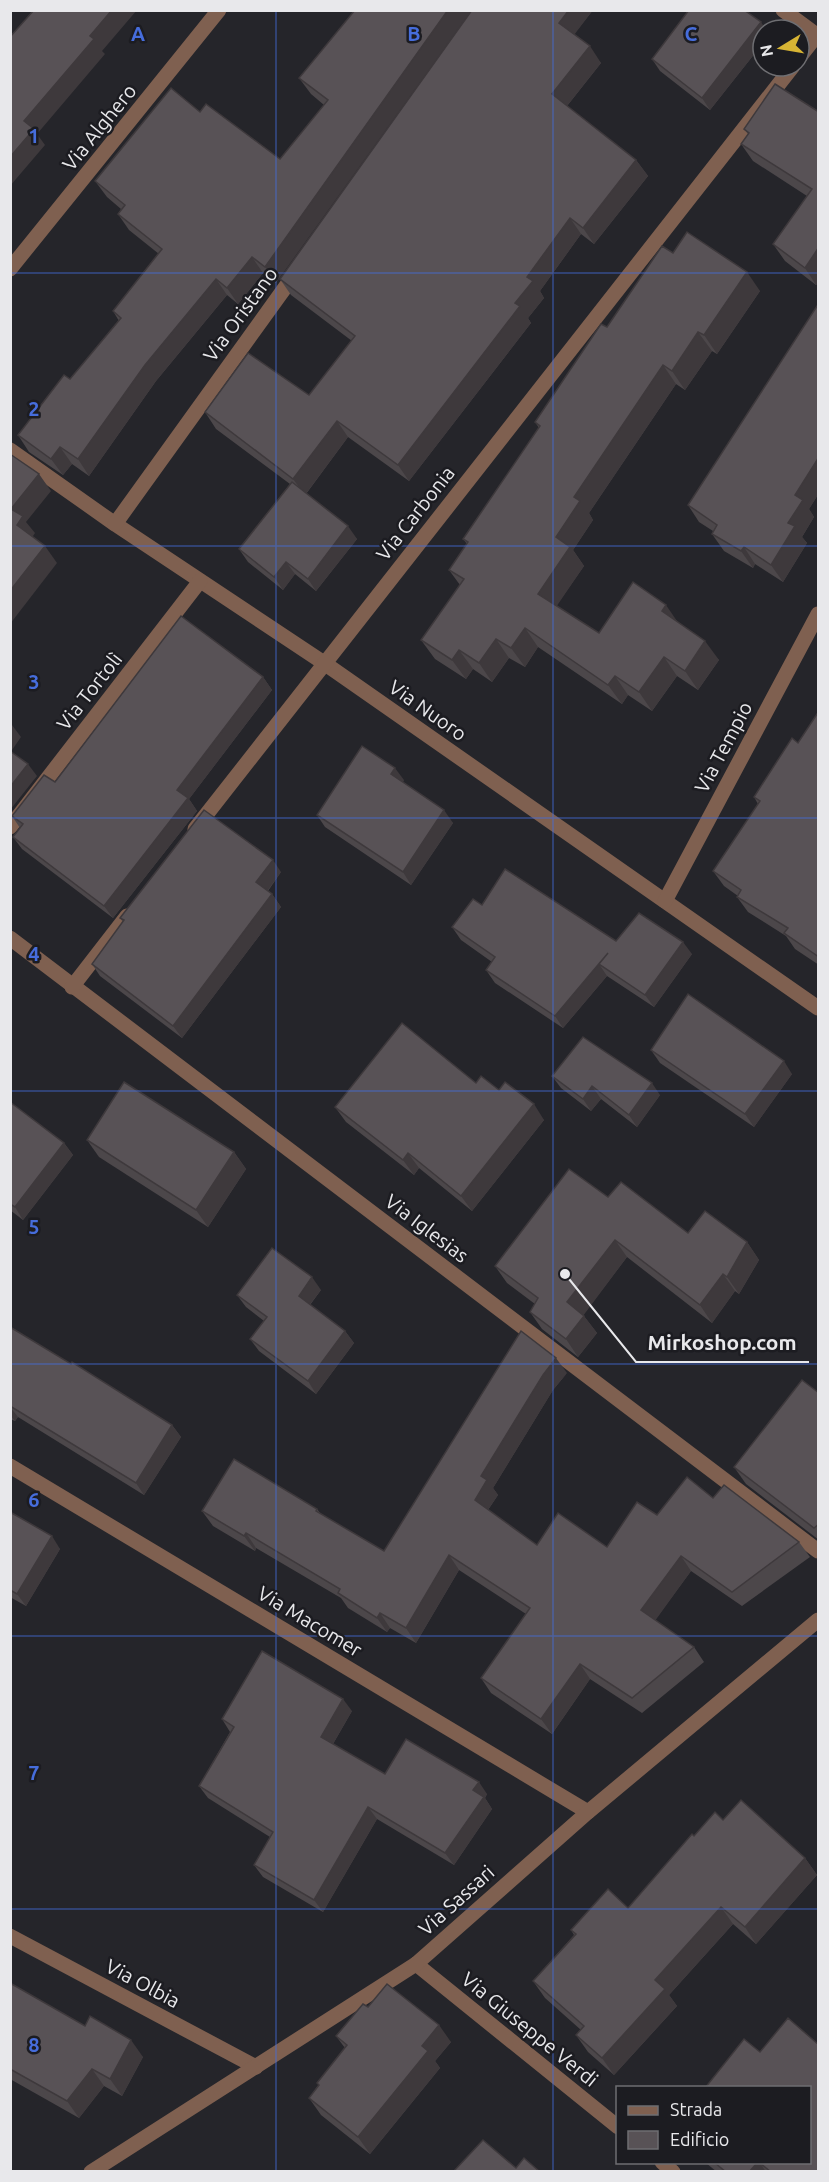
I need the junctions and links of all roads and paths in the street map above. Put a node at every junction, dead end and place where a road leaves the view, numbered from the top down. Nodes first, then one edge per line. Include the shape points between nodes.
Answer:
1 (219, 10) edge
2 (783, 10) edge
3 (818, 35) edge
4 (784, 78) edge
5 (303, 262) edge
6 (10, 269) edge
7 (10, 450) edge
8 (115, 524) junction
9 (200, 581) junction
10 (819, 614) edge
11 (324, 663) junction
12 (10, 827) edge
13 (185, 842) edge
14 (665, 901) junction
15 (134, 908) edge
16 (10, 938) edge
17 (72, 987) junction
18 (819, 1008) edge
19 (10, 1466) edge
20 (819, 1551) edge
21 (819, 1620) edge
22 (588, 1812) junction
23 (10, 1936) edge
24 (416, 1964) junction
25 (256, 2067) junction
26 (616, 2125) edge
27 (91, 2172) edge

1 - 6 street, Via Alghero
2 - 3 street
4 - 11 street, Via Carbonia
5 - 8 street, Via Oristano
7 - 8 street, Via Nuoro
8 - 9 street, Via Nuoro
9 - 11 street, Via Nuoro
9 - 12 street, Via Tortolì
10 - 14 street, Via Tempio
11 - 13 street, Via Carbonia
11 - 14 street, Via Nuoro
14 - 18 street, Via Nuoro
15 - 17 street
16 - 17 street, Via Iglesias
17 - 20 street, Via Iglesias
19 - 22 street, Via Macomer
21 - 22 street, Via Sassari
22 - 24 street, Via Sassari
23 - 25 street, Via Olbia
24 - 25 street, Via Sassari
24 - 26 street, Via Giuseppe Verdi
25 - 27 street, Via Sassari

